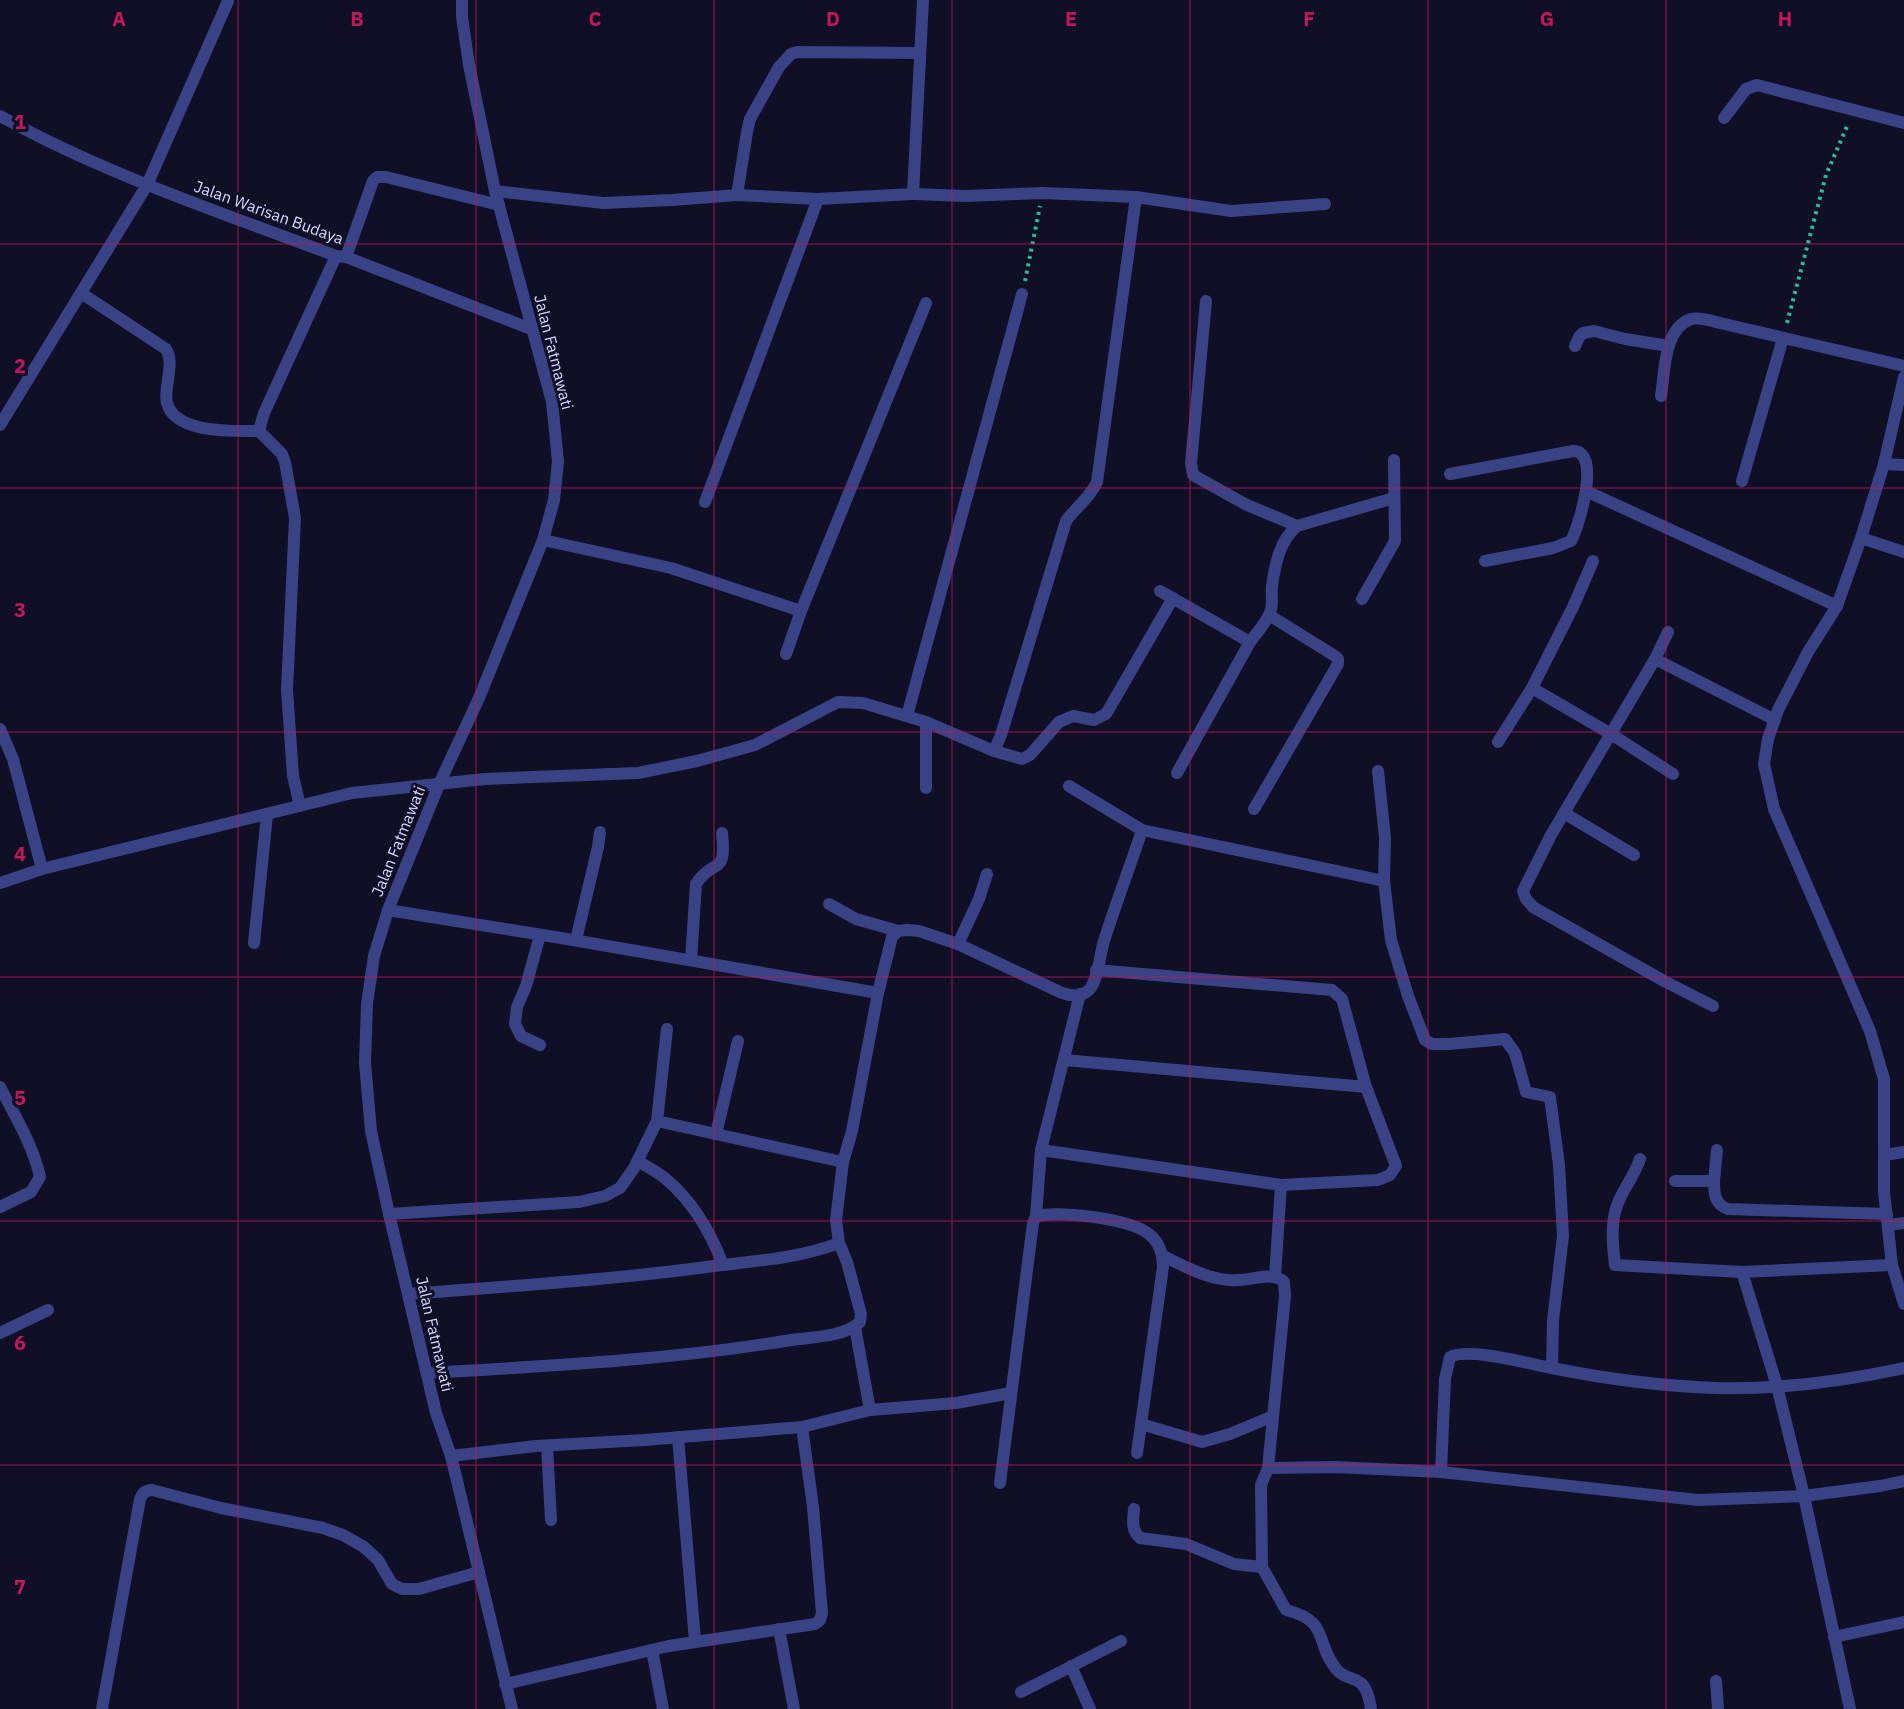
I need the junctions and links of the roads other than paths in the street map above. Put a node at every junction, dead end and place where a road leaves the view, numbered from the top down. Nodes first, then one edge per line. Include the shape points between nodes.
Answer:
1 (462, 0) edge
2 (923, 0) edge
3 (228, 1) edge
4 (920, 53) junction
5 (0, 116) edge
6 (1724, 118) dead end
7 (1904, 123) edge
8 (147, 185) junction
9 (495, 191) junction
10 (913, 194) junction
11 (737, 195) junction
12 (1136, 197) junction
13 (818, 199) junction
14 (1325, 204) dead end
15 (499, 205) junction
16 (341, 256) junction
17 (81, 293) junction
18 (1022, 294) road end
19 (1206, 301) dead end
20 (926, 303) dead end
21 (531, 329) junction
22 (1783, 338) junction
23 (1575, 346) dead end
24 (1669, 346) junction
25 (1904, 366) edge
26 (1904, 376) edge
27 (1660, 396) dead end
28 (0, 425) edge
29 (259, 431) junction
30 (1394, 460) dead end
31 (1884, 464) junction
32 (1904, 465) edge
33 (1450, 474) dead end
34 (1742, 481) dead end
35 (1586, 491) junction
36 (1394, 498) junction
37 (705, 502) dead end
38 (1297, 526) junction
39 (1861, 538) junction
40 (543, 540) junction
41 (1904, 552) edge
42 (1485, 561) dead end
43 (1593, 561) dead end
44 (1160, 591) dead end
45 (1173, 598) junction
46 (1362, 598) dead end
47 (1837, 606) junction
48 (801, 611) junction
49 (1269, 615) junction
50 (1668, 632) dead end
51 (1250, 642) junction
52 (786, 654) dead end
53 (1655, 659) junction
54 (1532, 688) junction
55 (907, 716) junction
56 (1774, 720) junction
57 (926, 722) junction
58 (0, 729) edge
59 (1611, 734) junction
60 (1498, 742) dead end
61 (994, 751) junction
62 (1378, 771) dead end
63 (1177, 773) dead end
64 (1672, 774) dead end
65 (440, 782) junction
66 (1070, 786) dead end
67 (926, 788) dead end
68 (300, 806) junction
69 (1254, 809) dead end
70 (1564, 813) junction
71 (267, 814) junction
72 (1142, 830) junction
73 (600, 832) dead end
74 (722, 833) dead end
75 (1634, 855) dead end
76 (42, 869) junction
77 (987, 874) dead end
78 (1384, 881) junction
79 (0, 883) edge
80 (829, 904) dead end
81 (388, 910) junction
82 (898, 932) junction
83 (540, 935) junction
84 (576, 940) junction
85 (254, 944) dead end
86 (958, 944) junction
87 (691, 960) junction
88 (1096, 970) junction
89 (878, 993) junction
90 (1080, 994) junction
91 (1713, 1006) dead end
92 (667, 1029) dead end
93 (738, 1041) dead end
94 (540, 1045) dead end
95 (1064, 1060) junction
96 (0, 1087) edge
97 (1366, 1087) junction
98 (657, 1121) junction
99 (716, 1134) junction
100 (1041, 1150) junction
101 (1717, 1150) dead end
102 (1904, 1152) edge
103 (1884, 1155) junction
104 (1640, 1160) dead end
105 (638, 1161) junction
106 (843, 1162) junction
107 (1675, 1181) dead end
108 (1714, 1181) junction
109 (1281, 1185) junction
110 (0, 1207) edge
111 (389, 1214) junction
112 (1036, 1216) junction
113 (1887, 1219) junction
114 (1904, 1223) edge
115 (839, 1243) junction
116 (1163, 1256) junction
117 (723, 1265) junction
118 (1892, 1265) junction
119 (1742, 1272) junction
120 (1275, 1277) junction
121 (409, 1294) junction
122 (1904, 1304) edge
123 (48, 1310) dead end
124 (855, 1327) junction
125 (0, 1333) edge
126 (1552, 1368) junction
127 (1904, 1368) edge
128 (428, 1373) junction
129 (1777, 1386) junction
130 (1011, 1393) junction
131 (870, 1410) junction
132 (1273, 1416) junction
133 (1141, 1424) junction
134 (802, 1427) junction
135 (678, 1437) junction
136 (548, 1446) junction
137 (1137, 1453) dead end
138 (451, 1456) junction
139 (1268, 1468) junction
140 (1441, 1472) junction
141 (1904, 1481) edge
142 (1000, 1483) dead end
143 (1804, 1496) junction
144 (1134, 1509) dead end
145 (551, 1520) dead end
146 (1262, 1567) junction
147 (479, 1572) junction
148 (1904, 1622) edge
149 (779, 1629) junction
150 (1834, 1637) junction
151 (695, 1641) junction
152 (1121, 1641) dead end
153 (652, 1650) junction
154 (1071, 1666) junction
155 (1716, 1681) dead end
156 (505, 1683) junction
157 (1021, 1692) dead end
158 (102, 1709) edge
159 (512, 1709) edge
160 (663, 1709) edge
161 (794, 1709) edge
162 (1090, 1709) edge
163 (1371, 1709) edge
164 (1718, 1709) edge
165 (1850, 1709) edge

1 - 9 street, Jalan Fatmawati via 469,65
2 - 4 street
3 - 8 street
4 - 10 street
4 - 11 street via 790,54 750,119
5 - 8 street, Jalan Warisan Budaya
6 - 7 street via 1746,89 1757,86
8 - 16 street, Jalan Warisan Budaya
8 - 17 street
9 - 11 street via 603,203
9 - 15 street, Jalan Fatmawati
10 - 12 street
10 - 13 street
11 - 13 street
12 - 14 street via 1231,211
12 - 61 street via 1097,482 1066,521
13 - 37 street
15 - 16 street via 377,177
15 - 21 street, Jalan Fatmawati
16 - 21 street, Jalan Warisan Budaya
16 - 29 street via 264,413
17 - 28 street
17 - 29 street via 166,349 170,358 166,400 178,420 229,431
18 - 55 street
19 - 38 street via 1193,476
20 - 48 street
21 - 40 street, Jalan Fatmawati via 552,402 558,461 554,500
22 - 24 street via 1692,319 1677,329
22 - 25 street
22 - 34 street
23 - 24 street via 1583,333 1594,331
24 - 27 street
26 - 31 street
29 - 68 street via 282,454 295,518 287,690 293,776
30 - 36 street
31 - 32 street
31 - 39 street
33 - 35 street via 1578,452 1584,456 1587,467
35 - 42 street via 1571,541
35 - 47 street
36 - 38 street
36 - 46 street via 1395,541
38 - 49 street via 1284,541 1277,561
39 - 41 street
39 - 47 street
40 - 48 street via 671,568
40 - 65 street, Jalan Fatmawati
43 - 54 street
44 - 45 street
45 - 51 street
45 - 61 street via 1106,714 1094,720 1073,716 1059,722 1022,759
47 - 56 street via 1808,652
48 - 52 street
49 - 51 street
49 - 69 street via 1338,659 1338,664
50 - 53 street
51 - 63 street
53 - 56 street
53 - 59 street
54 - 59 street
54 - 60 street
55 - 57 street
55 - 65 street via 862,703 838,702 755,745 648,771
56 - 103 street via 1764,764 1774,809 1870,1031 1884,1079
57 - 61 street
57 - 67 street
58 - 76 street via 13,759
59 - 64 street
59 - 70 street
62 - 78 street via 1385,838
65 - 68 street via 352,792
65 - 81 street, Jalan Fatmawati
66 - 72 street
68 - 71 street
70 - 75 street
70 - 91 street via 1527,880 1523,891 1526,899 1533,907
71 - 76 street
71 - 85 street
72 - 78 street
72 - 88 street
73 - 84 street
74 - 87 street via 720,864 696,884
76 - 79 street
77 - 86 street
78 - 126 street via 1391,940 1425,1040 1449,1044 1505,1039 1515,1053 1526,1092 1550,1097 1560,1165 1563,1236
80 - 82 street
81 - 83 street
81 - 111 street, Jalan Fatmawati via 374,956 365,1063 371,1131
82 - 86 street via 919,932
82 - 89 street via 889,944
83 - 84 street
83 - 94 street via 515,1024 521,1036
84 - 87 street
86 - 90 street via 1062,993
87 - 89 street
88 - 90 street via 1088,990
88 - 97 street via 1332,990 1342,999
89 - 106 street
90 - 95 street
92 - 98 street
93 - 99 street
95 - 97 street
95 - 100 street
96 - 110 street via 40,1177 31,1192
97 - 109 street via 1396,1166 1390,1175 1378,1180
98 - 99 street
98 - 105 street
99 - 106 street
100 - 109 street
100 - 112 street
101 - 108 street
102 - 103 street
103 - 113 street
104 - 119 street via 1615,1211 1615,1265
105 - 111 street via 620,1188 579,1202
105 - 117 street via 665,1178 688,1202 717,1248
106 - 115 street via 836,1220
107 - 108 street
108 - 113 street via 1717,1201 1720,1207 1728,1209
109 - 120 street
111 - 121 street, Jalan Fatmawati
112 - 116 street via 1050,1213 1099,1217 1138,1228 1150,1235
112 - 130 street
113 - 114 street
113 - 118 street
115 - 117 street via 822,1250
115 - 124 street via 861,1314
116 - 120 street via 1214,1278 1238,1281
116 - 133 street
117 - 121 street
118 - 119 street
118 - 122 street
119 - 129 street
120 - 132 street via 1284,1282 1285,1296
121 - 128 street, Jalan Fatmawati
123 - 125 street
124 - 128 street via 766,1344 599,1364
124 - 131 street
126 - 129 street via 1673,1386
126 - 140 street via 1476,1353 1450,1357 1445,1379
127 - 129 street
128 - 138 street, Jalan Fatmawati
129 - 143 street
130 - 131 street via 956,1403
130 - 142 street
131 - 134 street
132 - 133 street via 1202,1442
132 - 139 street
133 - 137 street
134 - 135 street
134 - 149 street via 822,1613 815,1624
135 - 136 street
135 - 151 street
136 - 138 street
136 - 145 street
138 - 147 street, Jalan Fatmawati
139 - 140 street
139 - 146 street via 1261,1485
140 - 143 street via 1698,1500
141 - 143 street
143 - 150 street
144 - 146 street via 1132,1526 1140,1538 1186,1544 1234,1564
146 - 163 street via 1286,1610 1311,1619 1336,1669 1363,1685
147 - 156 street, Jalan Fatmawati
147 - 158 street via 419,1589 402,1589 392,1584 378,1560 344,1535 146,1491 140,1499
148 - 150 street
149 - 151 street
149 - 161 street
150 - 165 street
151 - 153 street
152 - 154 street
153 - 156 street
153 - 160 street
154 - 157 street
154 - 162 street
155 - 164 street
156 - 159 street, Jalan Fatmawati

